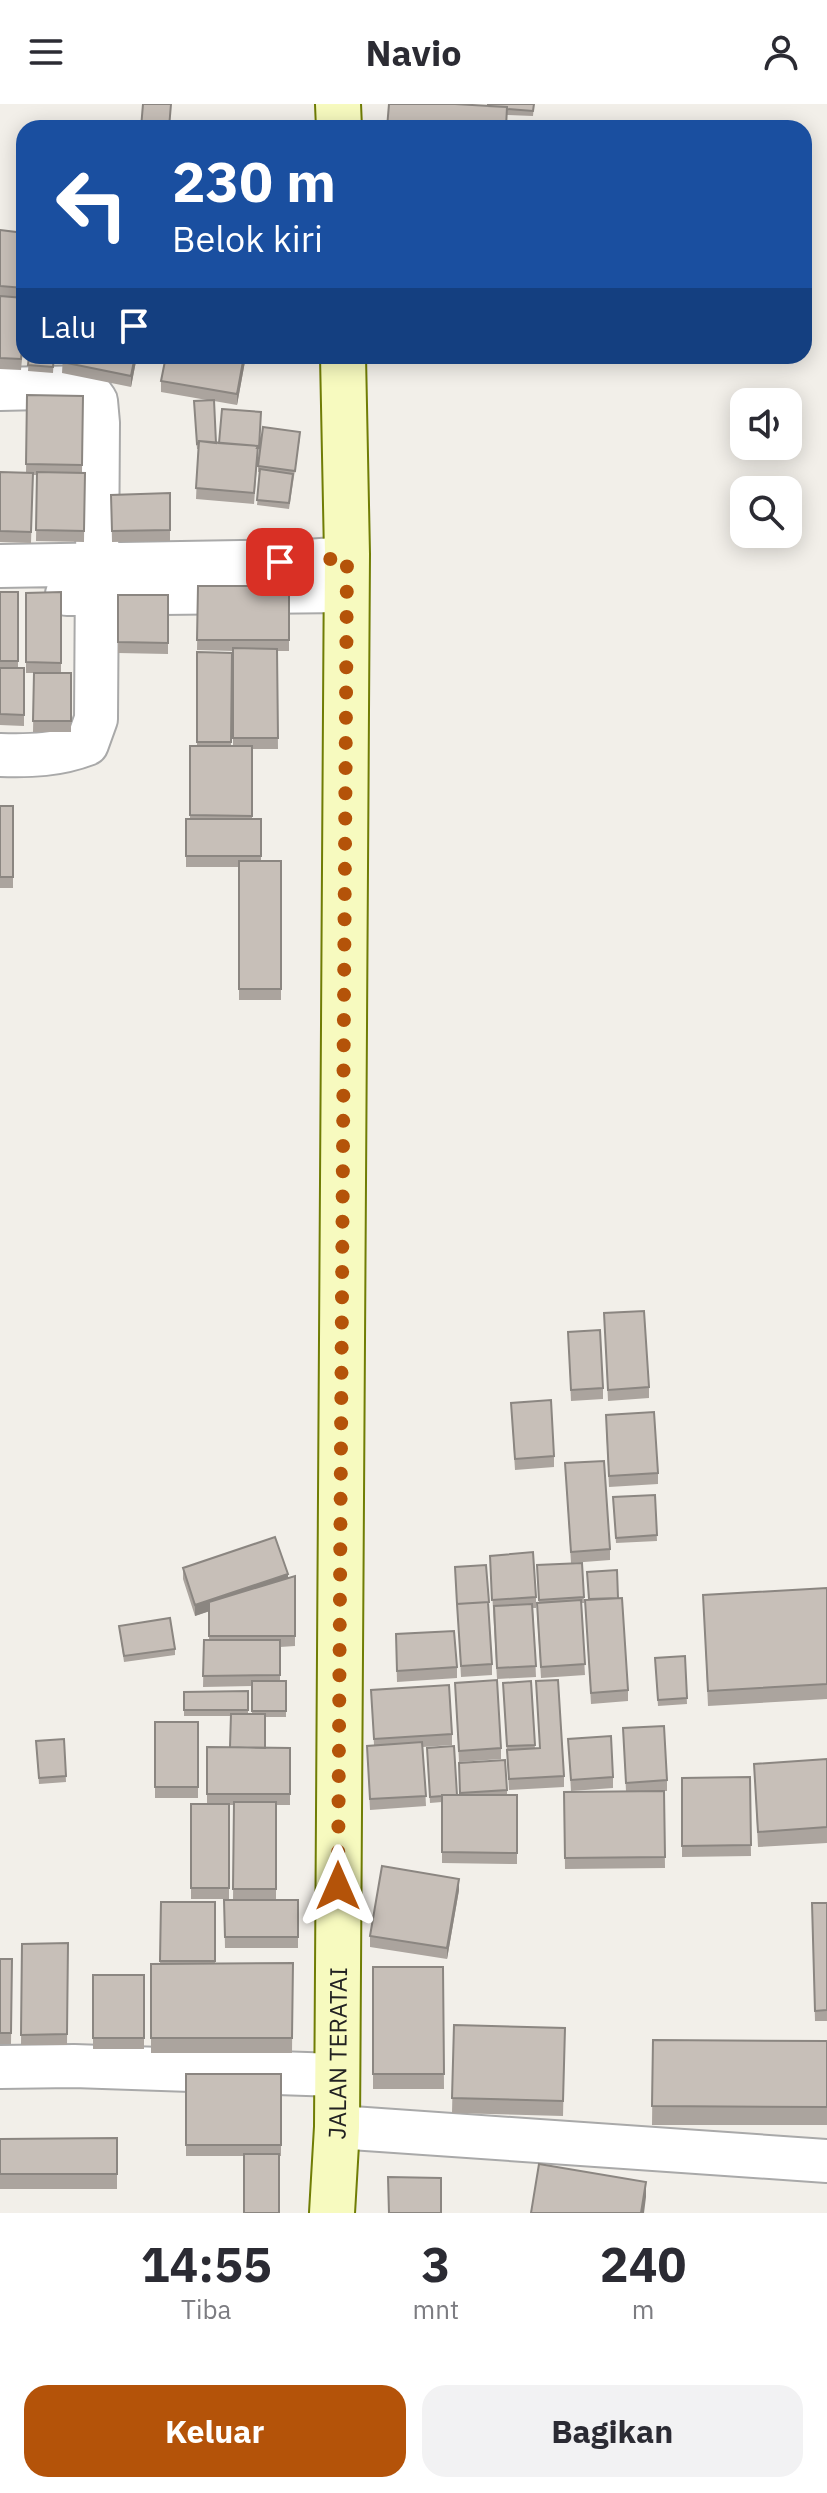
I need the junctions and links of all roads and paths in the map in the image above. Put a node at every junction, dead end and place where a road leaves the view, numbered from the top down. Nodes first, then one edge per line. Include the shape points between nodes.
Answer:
1 (343, 364) edge
2 (0, 389) edge
3 (0, 566) edge
4 (346, 574) junction
5 (96, 580) junction
6 (0, 593) edge
7 (0, 755) edge
8 (0, 2067) edge
9 (337, 2075) junction
10 (337, 2127) junction
11 (827, 2161) edge
12 (332, 2213) edge

1 - 4 street, JALAN TERATAI
2 - 5 street via 86,387 96,401
3 - 5 street
4 - 5 street
4 - 9 street, JALAN TERATAI
5 - 6 street
5 - 7 street via 96,719 87,744 64,753
8 - 9 street
9 - 10 street, JALAN TERATAI
10 - 11 street
10 - 12 street, JALAN TERATAI

